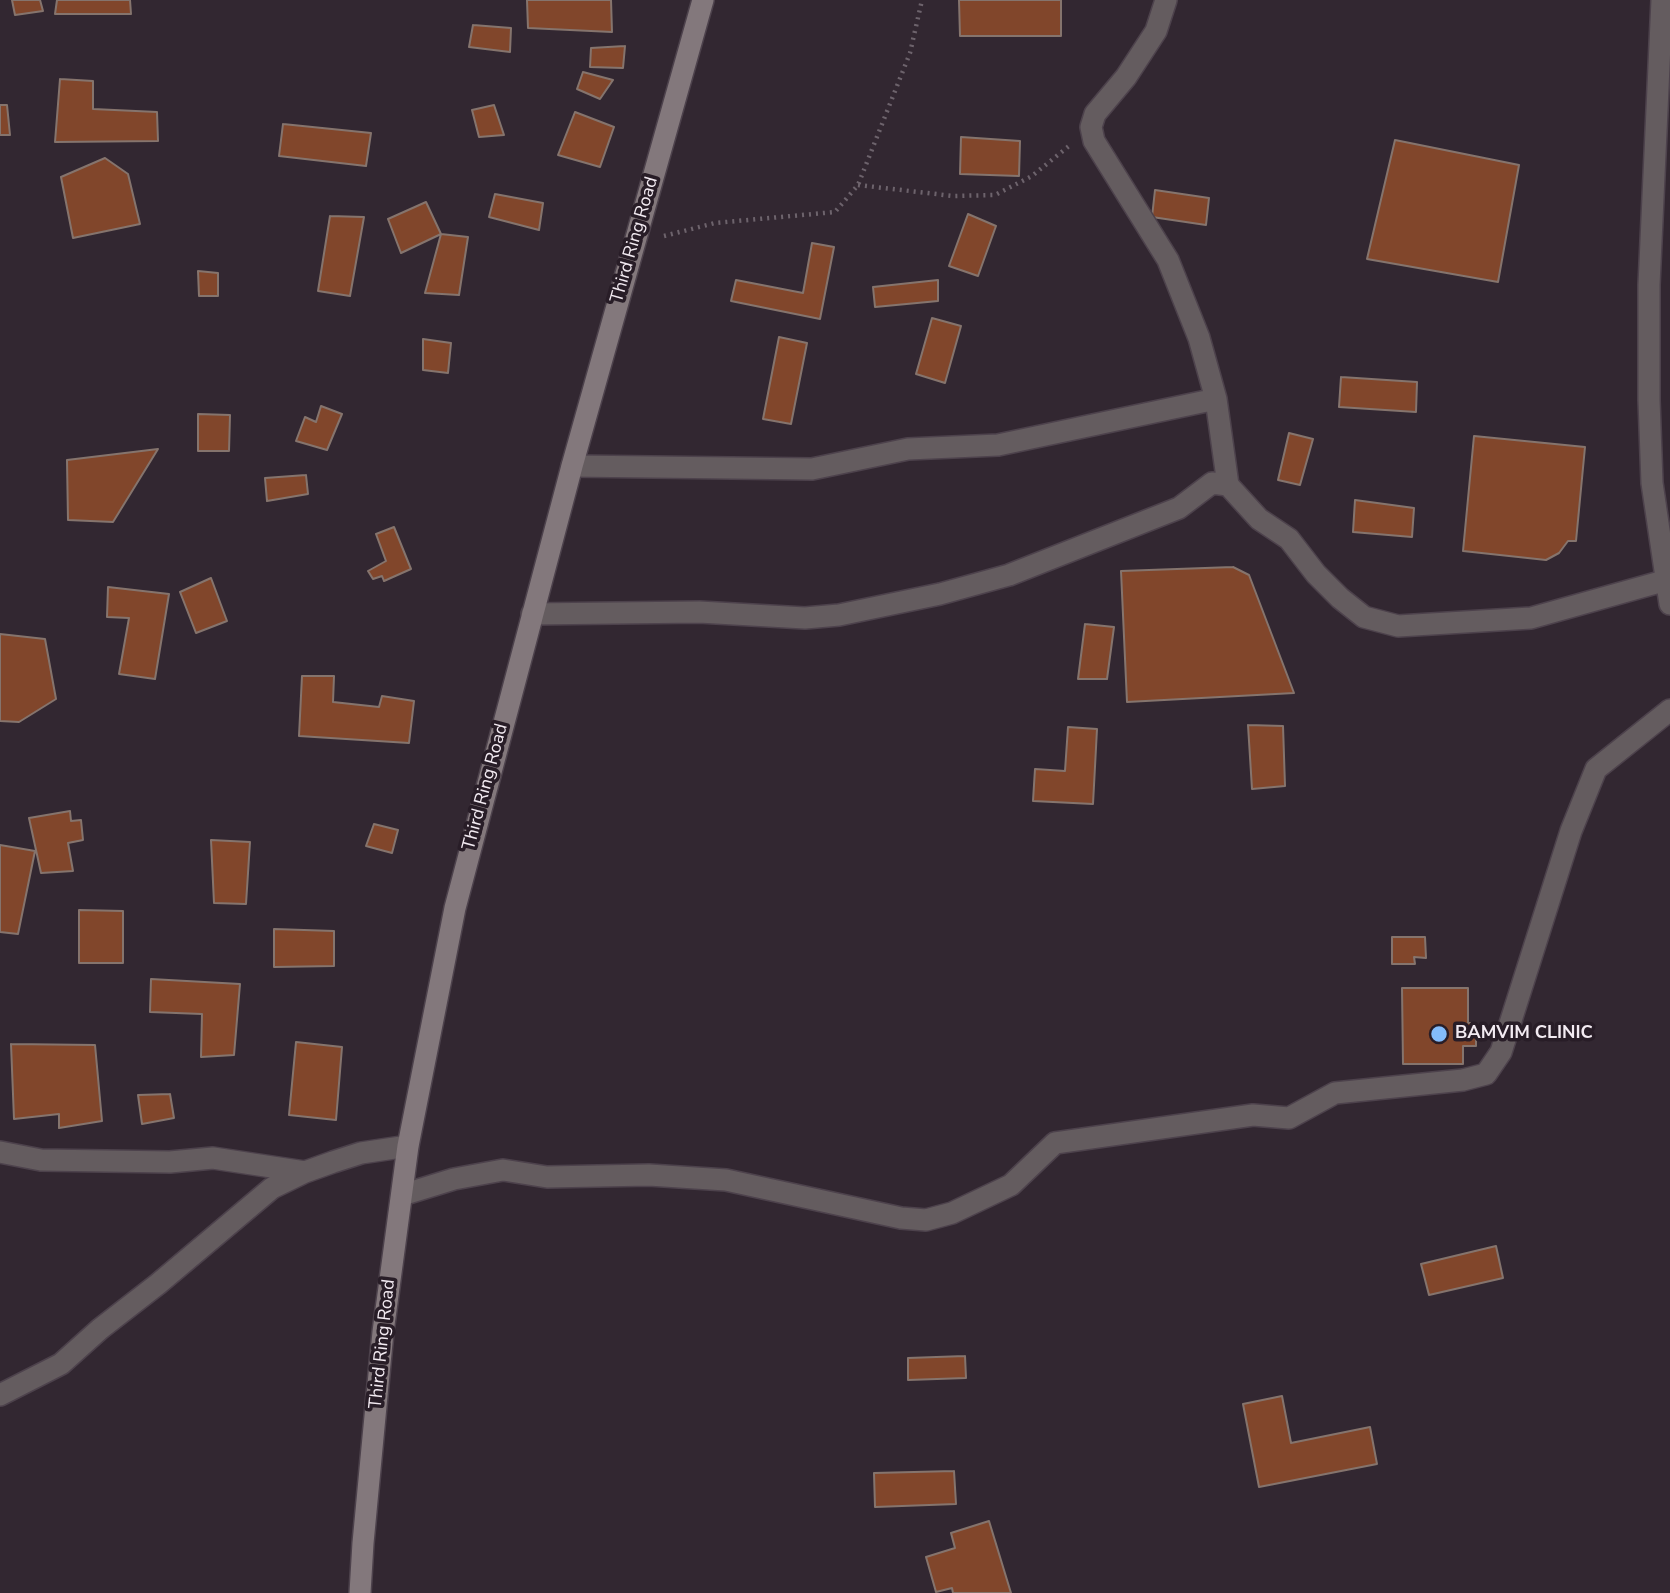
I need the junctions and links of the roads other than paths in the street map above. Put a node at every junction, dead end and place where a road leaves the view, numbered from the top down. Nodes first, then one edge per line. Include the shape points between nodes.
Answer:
1 (703, 0) edge
2 (1166, 0) edge
3 (1662, 0) edge
4 (1216, 399) junction
5 (572, 466) junction
6 (1228, 485) junction
7 (1667, 580) junction
8 (1670, 604) edge
9 (532, 614) junction
10 (1670, 710) edge
11 (408, 1146) junction
12 (0, 1152) edge
13 (305, 1172) junction
14 (402, 1195) junction
15 (0, 1395) edge
16 (360, 1593) edge

1 - 5 street, Third Ring Road
2 - 4 street via 1156,31 1095,114 1091,127 1094,141 1168,260 1199,338
3 - 7 street via 1649,400 1652,483
4 - 5 street via 998,444 908,449 813,469
4 - 6 street
5 - 9 street, Third Ring Road
6 - 7 street via 1259,519 1289,539 1340,598 1364,617 1398,626 1531,618
6 - 9 street via 1212,483 1179,508 1009,575 839,615
7 - 8 street
9 - 11 street, Third Ring Road via 455,908
10 - 14 street via 1596,769 1571,831 1501,1052 1486,1074 1335,1093 1289,1118 1253,1115 1055,1143 1011,1185 926,1220 726,1180 649,1175 547,1177 503,1170
11 - 13 street via 361,1153
11 - 14 street, Third Ring Road
12 - 13 street via 41,1160 213,1158
13 - 15 street via 272,1188 61,1364
14 - 16 street, Third Ring Road via 382,1345

